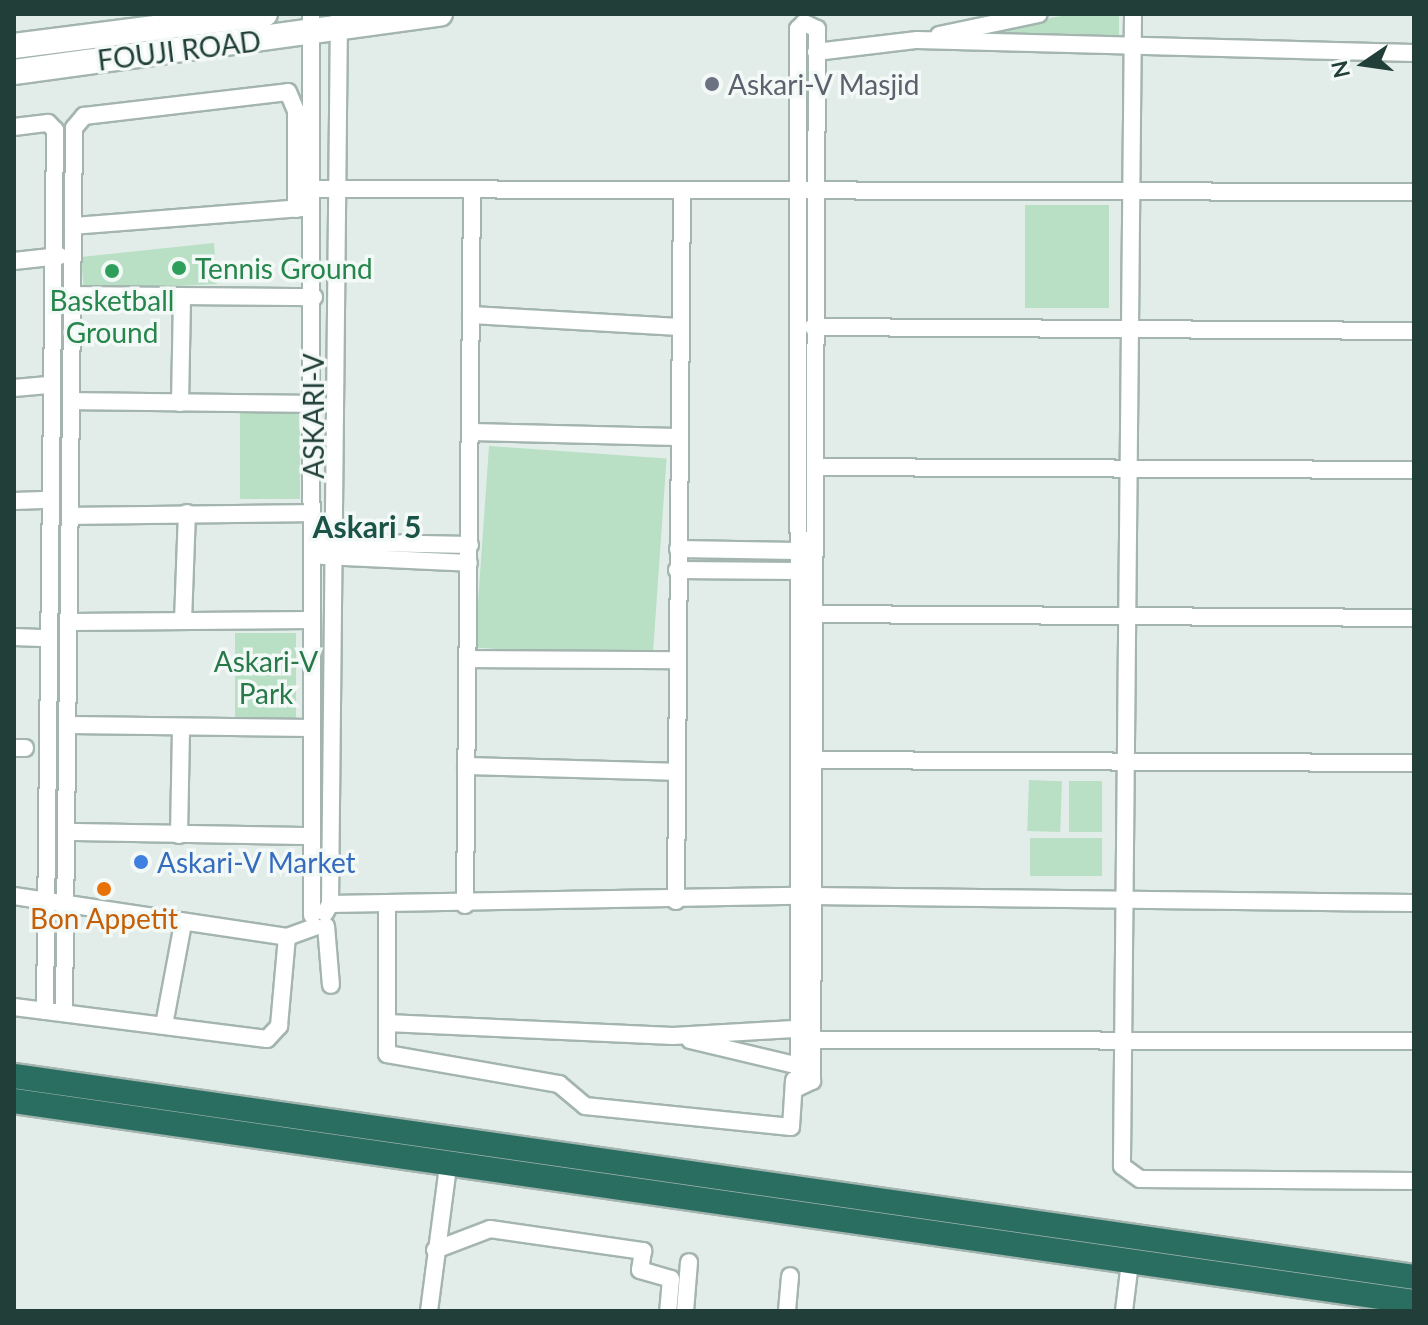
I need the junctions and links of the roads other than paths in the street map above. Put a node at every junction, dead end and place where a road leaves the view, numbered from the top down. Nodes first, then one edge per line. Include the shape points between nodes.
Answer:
1 (265, 14) edge
2 (440, 14) edge
3 (1039, 14) edge
4 (1133, 14) edge
5 (339, 22) edge
6 (311, 24) edge
7 (917, 40) junction
8 (14, 46) edge
9 (1132, 50) junction
10 (816, 52) junction
11 (1414, 53) edge
12 (14, 72) edge
13 (14, 127) edge
14 (314, 189) junction
15 (806, 189) junction
16 (1132, 189) junction
17 (340, 190) junction
18 (472, 192) junction
19 (682, 192) junction
20 (1414, 192) edge
21 (314, 207) junction
22 (296, 209) junction
23 (73, 226) junction
24 (73, 255) junction
25 (51, 257) junction
26 (14, 261) edge
27 (73, 295) junction
28 (182, 296) junction
29 (314, 297) junction
30 (471, 315) junction
31 (680, 327) junction
32 (813, 327) junction
33 (1130, 329) junction
34 (1414, 331) edge
35 (51, 385) junction
36 (14, 388) edge
37 (72, 401) junction
38 (180, 403) junction
39 (312, 404) junction
40 (470, 432) junction
41 (679, 437) junction
42 (815, 467) junction
43 (1129, 469) junction
44 (1414, 470) edge
45 (50, 500) junction
46 (14, 501) edge
47 (187, 513) junction
48 (312, 513) junction
49 (71, 516) junction
50 (470, 545) junction
51 (313, 549) junction
52 (333, 549) junction
53 (678, 549) junction
54 (797, 561) junction
55 (814, 561) junction
56 (469, 563) junction
57 (677, 570) junction
58 (814, 614) junction
59 (1127, 615) junction
60 (1414, 618) edge
61 (311, 620) junction
62 (183, 621) junction
63 (71, 622) junction
64 (14, 637) edge
65 (48, 638) junction
66 (467, 659) junction
67 (676, 660) junction
68 (70, 725) junction
69 (181, 727) junction
70 (311, 728) junction
71 (813, 760) junction
72 (1126, 761) junction
73 (1414, 763) edge
74 (466, 766) junction
75 (675, 772) junction
76 (69, 832) junction
77 (179, 835) junction
78 (310, 836) junction
79 (14, 896) edge
80 (805, 897) junction
81 (1123, 900) junction
82 (676, 901) junction
83 (51, 902) junction
84 (1414, 903) edge
85 (387, 904) junction
86 (69, 905) junction
87 (465, 905) junction
88 (322, 917) junction
89 (183, 923) junction
90 (287, 937) junction
91 (331, 985) dead end
92 (14, 1007) edge
93 (45, 1011) junction
94 (64, 1012) junction
95 (387, 1023) junction
96 (164, 1025) junction
97 (794, 1029) junction
98 (673, 1036) junction
99 (812, 1040) junction
100 (1123, 1041) junction
101 (1414, 1041) edge
102 (794, 1073) junction
103 (14, 1076) edge
104 (14, 1101) edge
105 (448, 1166) junction
106 (1414, 1181) edge
107 (435, 1250) junction
108 (689, 1262) dead end
109 (1130, 1262) junction
110 (790, 1276) dead end
111 (1414, 1277) edge
112 (1414, 1302) edge
113 (429, 1311) edge
114 (668, 1311) edge
115 (685, 1311) edge
116 (787, 1311) edge
117 (1124, 1311) edge

1 - 8 main road, FOUJI ROAD
2 - 5 main road, FOUJI ROAD
3 - 7 street
4 - 9 street
5 - 6 main road, FOUJI ROAD
5 - 17 street, ASKARI-V
6 - 12 main road, FOUJI ROAD
6 - 14 street, ASKARI-V
7 - 9 street
7 - 10 street
9 - 11 street
9 - 16 street
10 - 15 street
10 - 15 street via 816,25 804,23 798,29
13 - 25 street via 48,123 55,130
14 - 17 street
14 - 21 street, ASKARI-V
15 - 16 street
15 - 19 street
15 - 32 street
15 - 54 street
16 - 20 street
16 - 33 street
17 - 18 street
17 - 52 street, ASKARI-V
18 - 19 street
18 - 30 street
19 - 31 street
21 - 22 street
21 - 29 street, ASKARI-V
22 - 23 street
22 - 23 street via 296,111 288,92 84,116 74,128
23 - 24 street
24 - 25 street
24 - 27 street
25 - 26 street
25 - 35 street
27 - 28 street
27 - 37 street
28 - 29 street
28 - 38 street
29 - 39 street, ASKARI-V
30 - 31 street
30 - 40 street
31 - 41 street
32 - 33 street
32 - 42 street
33 - 34 street
33 - 43 street
35 - 36 street
35 - 45 street
37 - 38 street
37 - 49 street
38 - 39 street
39 - 48 street, ASKARI-V
40 - 41 street
40 - 50 street
41 - 53 street
42 - 43 street
42 - 55 street
43 - 44 street
43 - 59 street
45 - 46 street
45 - 65 street
47 - 48 street
47 - 49 street
47 - 62 street
48 - 51 street, ASKARI-V
49 - 63 street
50 - 52 street
50 - 56 street
51 - 52 street
51 - 61 street, ASKARI-V
52 - 56 street
52 - 88 street, ASKARI-V
53 - 54 street
53 - 57 street
54 - 55 street
54 - 57 street
54 - 80 street
55 - 58 street
56 - 66 street
57 - 67 street
58 - 59 street
58 - 71 street
59 - 60 street
59 - 72 street
61 - 62 street
61 - 70 street, ASKARI-V
62 - 63 street
63 - 68 street
64 - 65 street
65 - 83 street
66 - 67 street
66 - 74 street
67 - 75 street
68 - 69 street
68 - 76 street
69 - 70 street
69 - 77 street
70 - 78 street, ASKARI-V
71 - 72 street
71 - 80 street
72 - 73 street
72 - 81 street
74 - 75 street
74 - 87 street
75 - 82 street
76 - 77 street
76 - 86 street
77 - 78 street
78 - 88 street, ASKARI-V
79 - 83 street
80 - 81 street
80 - 82 street
80 - 97 street
80 - 99 street
81 - 84 street
81 - 100 street
82 - 87 street
83 - 86 street
83 - 93 street
85 - 87 street
85 - 88 street
85 - 95 street
86 - 89 street
86 - 94 street
88 - 90 street
88 - 91 street
89 - 90 street
89 - 96 street
90 - 96 street via 277,1033 267,1039
92 - 93 street
93 - 94 street
94 - 96 street
95 - 98 street
95 - 102 street via 387,1054 559,1084 585,1106 791,1127
97 - 98 street
97 - 102 street
98 - 102 street
99 - 100 street
99 - 102 street via 810,1085
100 - 101 street
100 - 106 street via 1122,1166 1129,1175
103 - 111 highway
104 - 105 highway
105 - 107 street
105 - 109 highway
107 - 113 street
107 - 114 street via 490,1229 643,1251 640,1270 671,1279
108 - 115 street
109 - 112 highway
109 - 117 street
110 - 116 street

